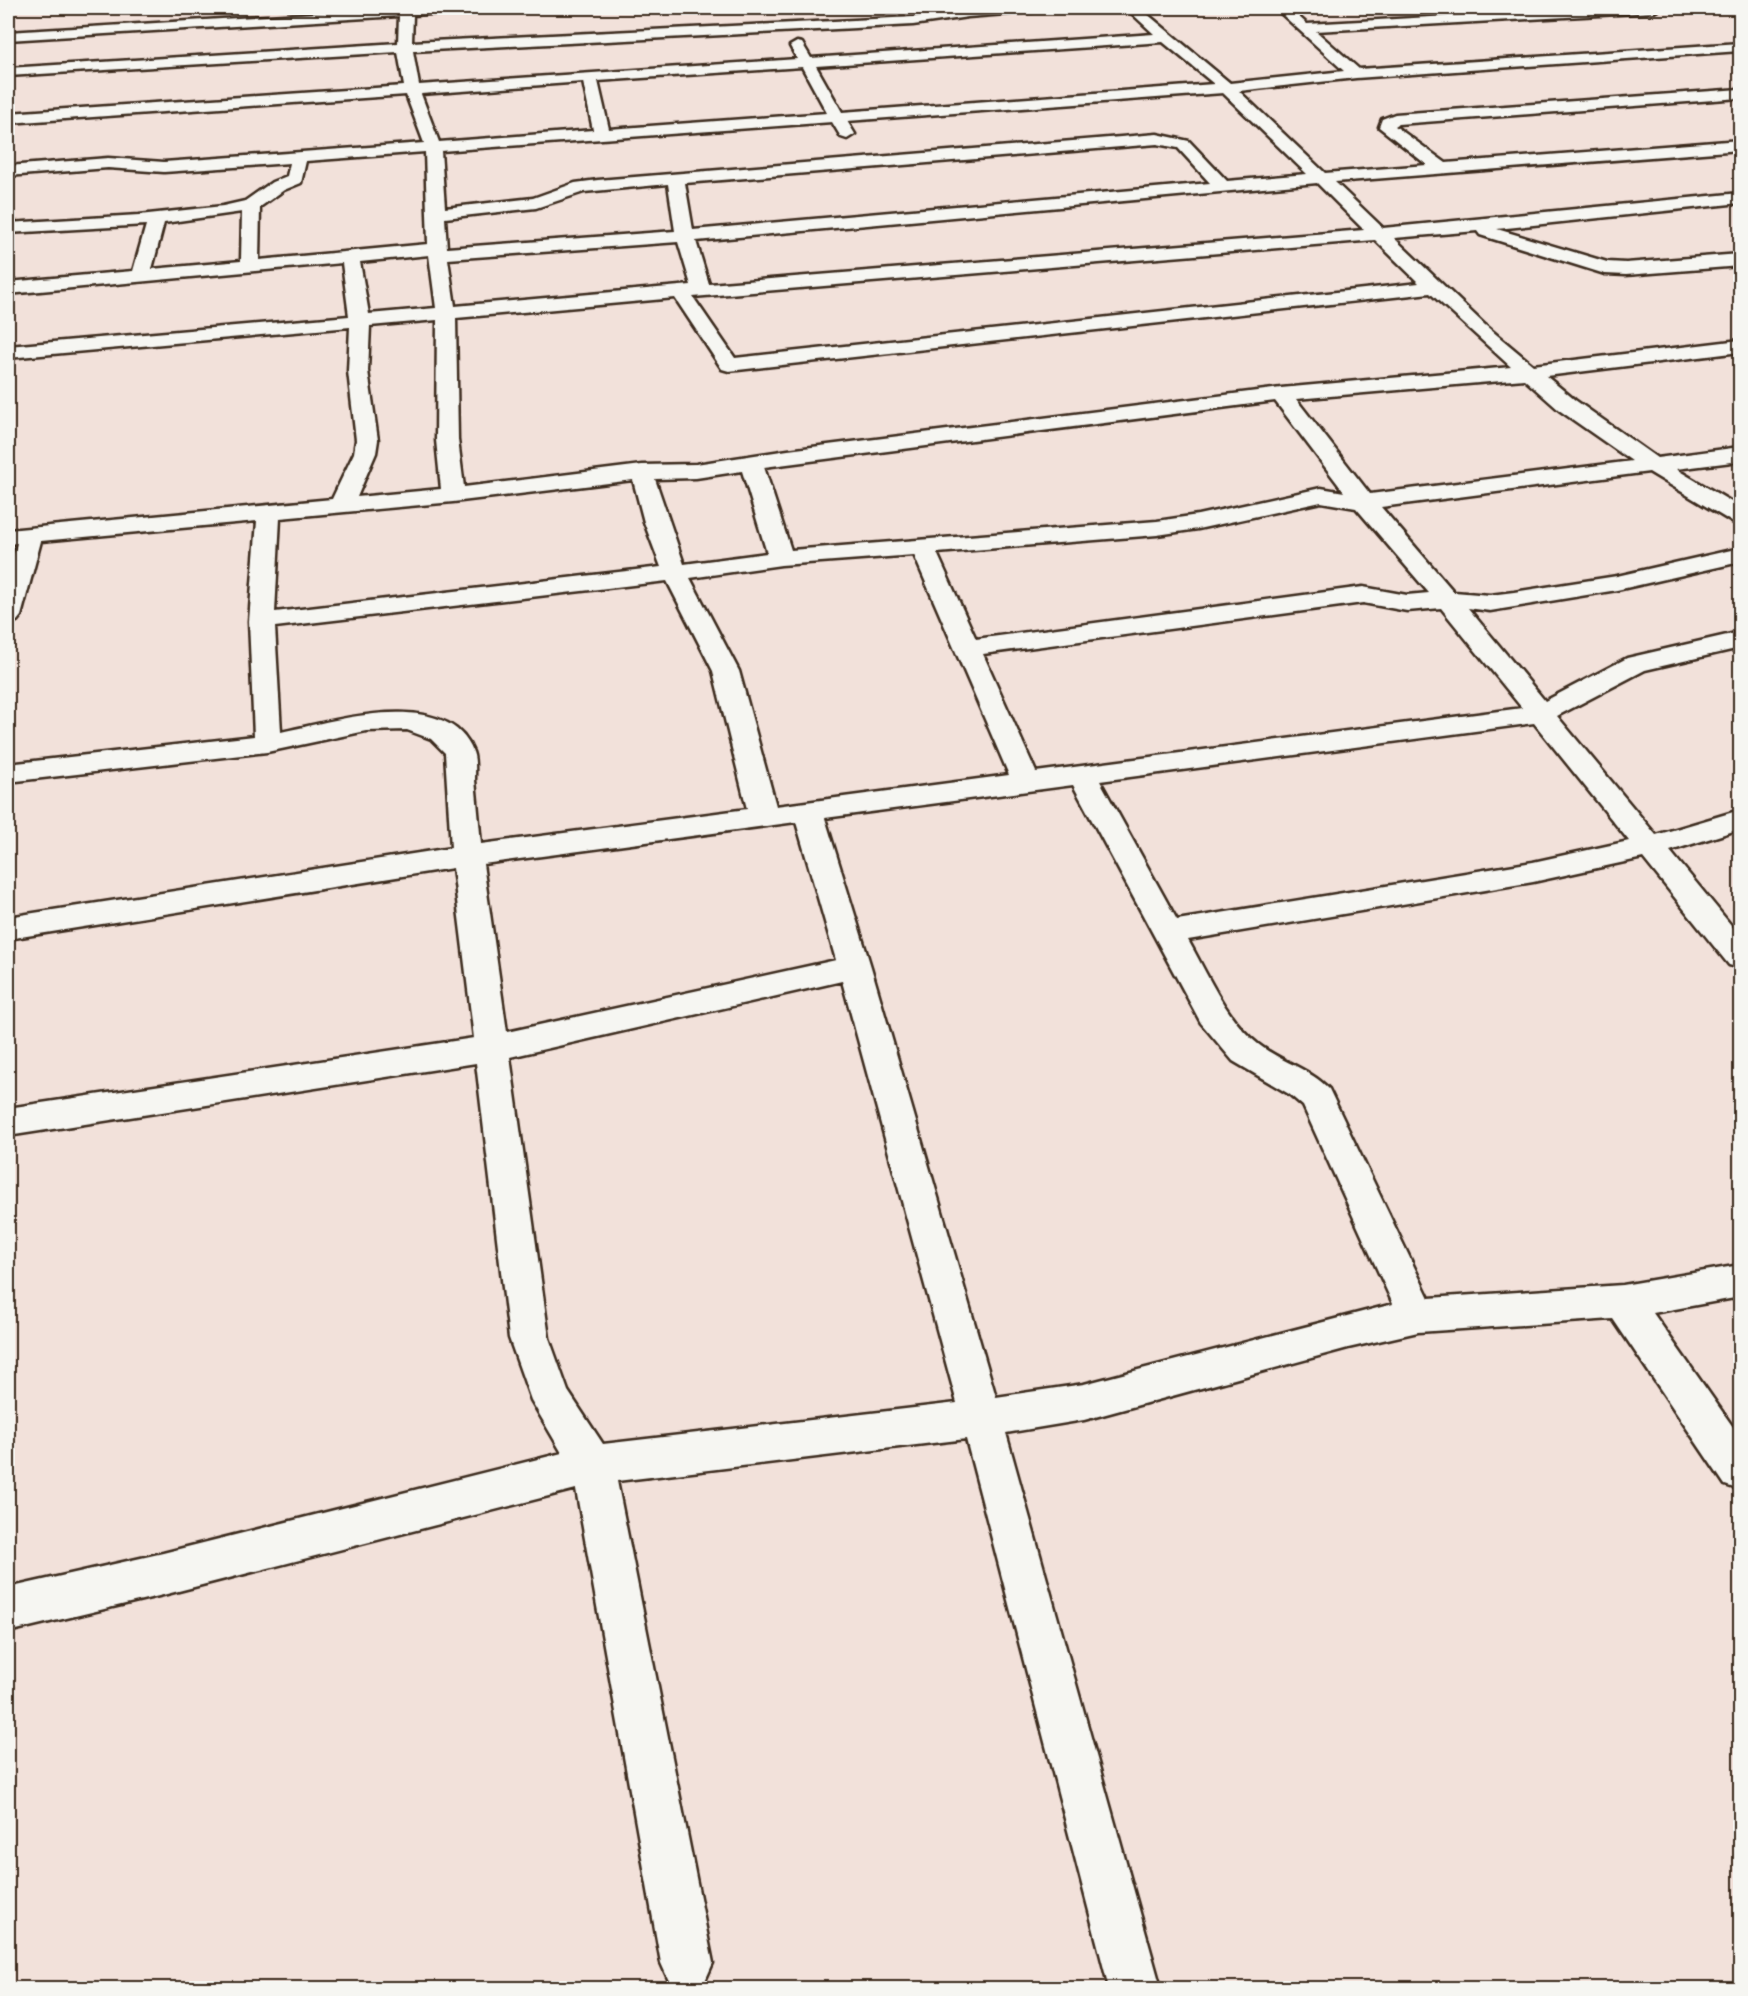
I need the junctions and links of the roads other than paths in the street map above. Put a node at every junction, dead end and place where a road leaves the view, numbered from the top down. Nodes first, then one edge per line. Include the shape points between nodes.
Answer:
1 (465, 8) edge
2 (776, 8) edge
3 (1033, 8) edge
4 (1132, 8) edge
5 (1281, 8) edge
6 (1654, 8) edge
7 (1605, 9) edge
8 (406, 10) edge
9 (24, 17) dead end
10 (1629, 23) dead end
11 (786, 27) junction
12 (1304, 28) junction
13 (614, 34) junction
14 (1168, 37) junction
15 (10, 40) edge
16 (1661, 40) dead end
17 (1740, 47) edge
18 (405, 48) junction
19 (1682, 52) junction
20 (1580, 58) junction
21 (806, 63) junction
22 (629, 65) junction
23 (1600, 70) dead end
24 (8, 72) edge
25 (1356, 74) junction
26 (590, 78) junction
27 (1227, 88) junction
28 (1631, 88) dead end
29 (412, 90) junction
30 (1740, 93) edge
31 (1652, 101) junction
32 (837, 116) junction
33 (8, 118) edge
34 (602, 133) junction
35 (1740, 145) edge
36 (433, 146) junction
37 (1709, 148) junction
38 (298, 156) junction
39 (1733, 162) dead end
40 (862, 163) junction
41 (1443, 169) junction
42 (8, 171) edge
43 (676, 178) junction
44 (1321, 178) junction
45 (1223, 186) junction
46 (1740, 198) edge
47 (251, 205) junction
48 (436, 214) junction
49 (156, 219) junction
50 (1473, 226) junction
51 (8, 228) edge
52 (1378, 234) junction
53 (685, 236) junction
54 (438, 251) junction
55 (350, 257) junction
56 (1740, 260) edge
57 (250, 266) junction
58 (141, 276) junction
59 (1434, 287) junction
60 (8, 288) edge
61 (702, 290) junction
62 (680, 292) junction
63 (446, 312) junction
64 (360, 320) junction
65 (1740, 346) edge
66 (1717, 348) junction
67 (8, 352) edge
68 (1740, 362) edge
69 (1529, 372) junction
70 (1281, 394) junction
71 (1740, 454) edge
72 (751, 463) junction
73 (1653, 465) junction
74 (642, 472) junction
75 (453, 495) junction
76 (1364, 502) junction
77 (341, 506) junction
78 (269, 513) junction
79 (1740, 517) edge
80 (19, 536) edge
81 (922, 548) junction
82 (1740, 555) edge
83 (781, 558) junction
84 (677, 572) junction
85 (1447, 599) junction
86 (8, 616) edge
87 (262, 621) junction
88 (1740, 640) edge
89 (967, 648) junction
90 (1540, 714) junction
91 (268, 742) junction
92 (8, 773) edge
93 (1082, 775) junction
94 (1026, 782) junction
95 (808, 811) junction
96 (764, 816) junction
97 (1740, 819) edge
98 (1649, 847) junction
99 (467, 856) junction
100 (8, 928) edge
101 (1731, 929) edge
102 (1170, 932) junction
103 (1740, 957) edge
104 (855, 967) junction
105 (492, 1048) junction
106 (8, 1122) edge
107 (1740, 1281) edge
108 (1623, 1302) junction
109 (1418, 1315) junction
110 (983, 1418) junction
111 (593, 1465) junction
112 (1740, 1471) edge
113 (8, 1610) edge
114 (687, 1963) dead end
115 (1135, 1989) edge

1 - 8 street
2 - 11 street
3 - 11 street via 913,21
4 - 14 street
5 - 12 street
6 - 7 street
7 - 10 street
7 - 12 street
8 - 15 street
8 - 18 street
9 - 15 street
11 - 13 street
11 - 21 street
12 - 25 street
13 - 18 street
13 - 22 street
14 - 21 street
14 - 27 street
16 - 19 street
17 - 19 street
18 - 24 street
18 - 29 street
19 - 20 street
20 - 23 street
20 - 25 street
21 - 22 street
21 - 32 street
22 - 26 street
25 - 27 street
26 - 29 street
26 - 34 street
27 - 32 street
27 - 44 street
28 - 31 street
29 - 33 street
29 - 36 street
30 - 31 street
31 - 41 street via 1388,122 1387,128
32 - 34 street
32 - 40 street
34 - 36 street
35 - 37 street
36 - 38 street
36 - 48 street
37 - 39 street
37 - 41 street
38 - 42 street via 156,167 108,164
38 - 47 street via 295,179
40 - 43 street
40 - 45 street via 1163,140 1183,144
41 - 44 street
43 - 48 street via 581,187 536,203
43 - 53 street
44 - 45 street
44 - 52 street
45 - 53 street
46 - 50 street
47 - 49 street
47 - 57 street
48 - 54 street
49 - 51 street
49 - 58 street
50 - 52 street
50 - 56 street via 1605,268
52 - 59 street
52 - 61 street
53 - 54 street
53 - 61 street
54 - 55 street
54 - 63 street
55 - 57 street
55 - 64 street
57 - 58 street
58 - 60 street
59 - 62 street via 729,365
59 - 69 street
61 - 62 street
62 - 63 street
63 - 64 street
63 - 75 street via 447,440
64 - 67 street
64 - 77 street via 358,371 367,447
65 - 66 street
66 - 68 street
66 - 69 street
69 - 70 street
69 - 73 street via 1567,405
70 - 72 street
70 - 76 street
71 - 73 street
72 - 74 street via 696,471
72 - 83 street
73 - 76 street
73 - 79 street
74 - 75 street
74 - 84 street via 651,513
75 - 77 street
76 - 81 street via 1321,495 1157,528
76 - 85 street
77 - 78 street
78 - 80 street
78 - 87 street
80 - 86 street
81 - 83 street
81 - 89 street
82 - 85 street via 1617,583 1514,600 1490,603
83 - 84 street
84 - 87 street
84 - 96 street via 726,671
85 - 89 street via 1407,603 1351,596
85 - 90 street
87 - 91 street
88 - 90 street via 1636,664
89 - 94 street
90 - 93 street
90 - 98 street
91 - 92 street
91 - 99 street via 395,721 430,726 444,733 459,753
93 - 94 street
93 - 102 street
94 - 95 street
95 - 96 street
95 - 104 street
96 - 99 street
97 - 98 street
98 - 101 street
98 - 102 street via 1533,872
99 - 100 street
99 - 105 street
101 - 103 street
102 - 109 street via 1213,1014 1234,1041 1250,1056 1306,1086 1317,1098
104 - 105 street
104 - 110 street
105 - 106 street
105 - 111 street via 529,1338 551,1400
107 - 108 street
108 - 109 street
108 - 112 street
109 - 110 street via 1084,1402
110 - 111 street
110 - 115 street
111 - 113 street
111 - 114 street

